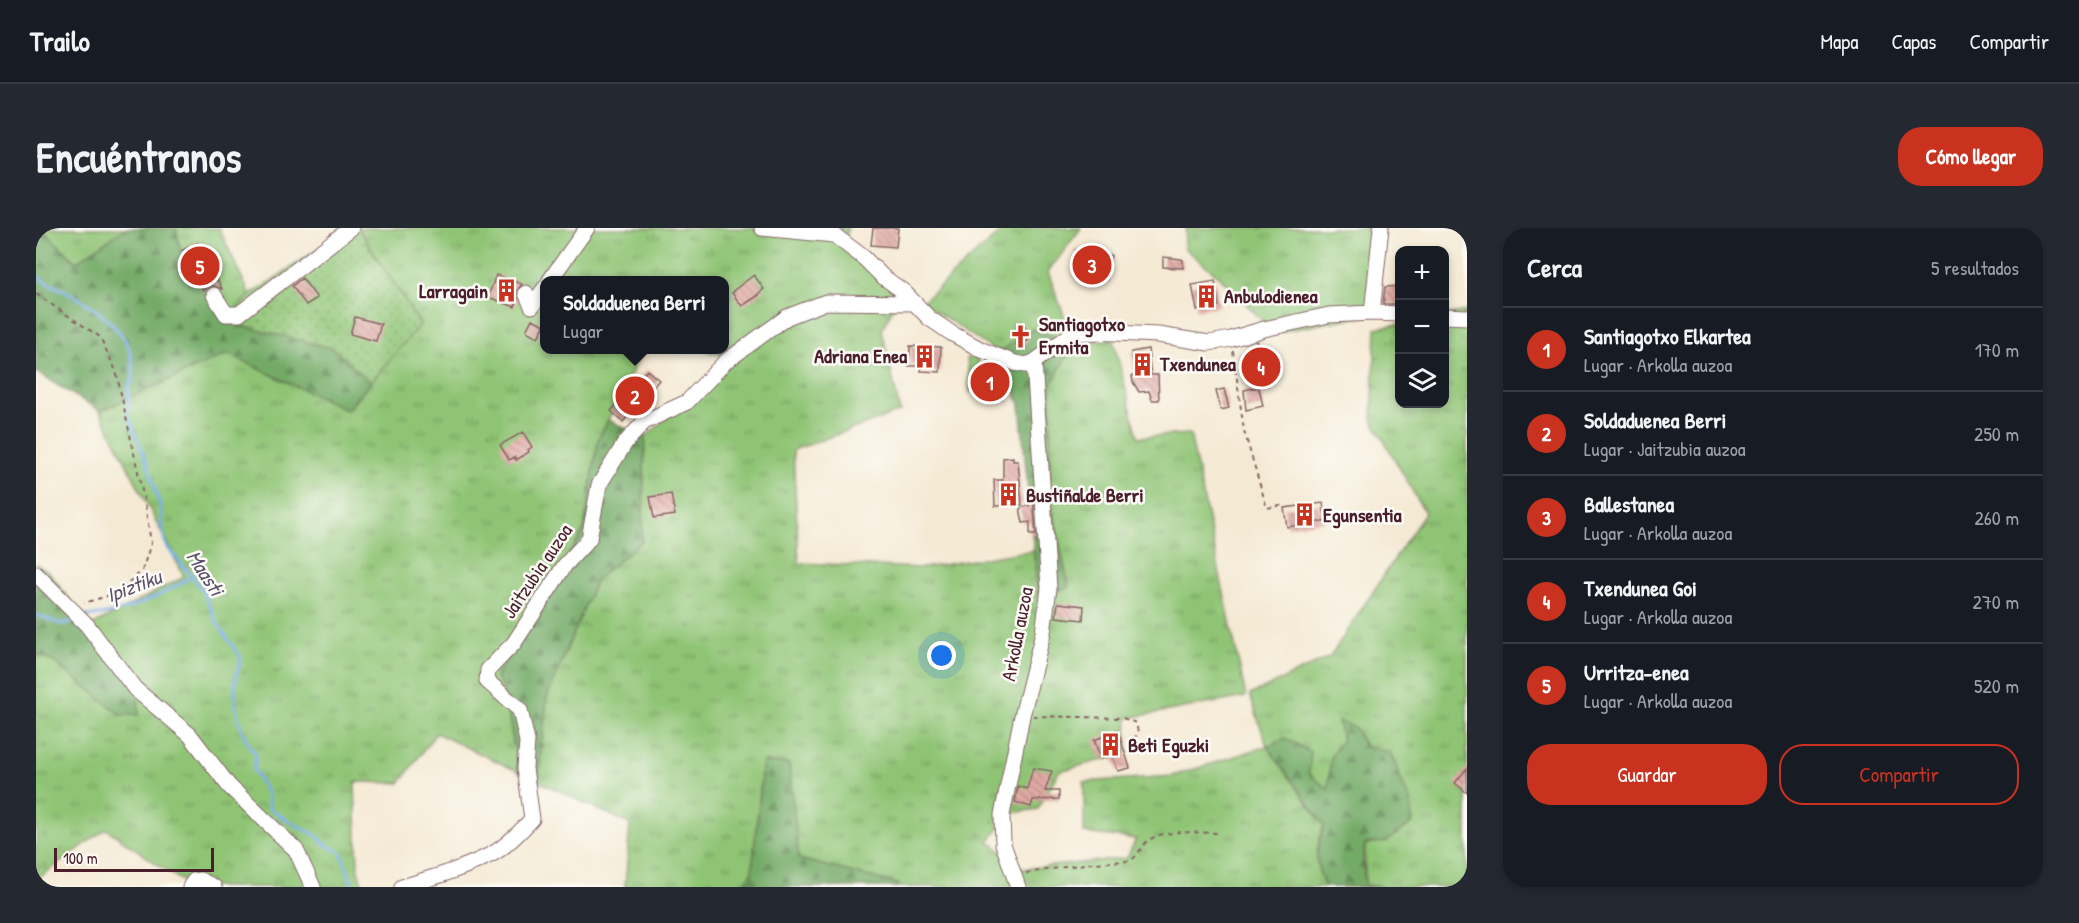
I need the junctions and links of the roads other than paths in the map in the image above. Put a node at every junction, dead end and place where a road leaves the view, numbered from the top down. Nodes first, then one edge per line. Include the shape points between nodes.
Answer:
1 (351, 228) edge
2 (587, 228) edge
3 (762, 228) edge
4 (1381, 228) edge
5 (553, 276) edge
6 (526, 293) dead end
7 (214, 295) dead end
8 (540, 295) edge
9 (915, 303) junction
10 (1372, 313) junction
11 (1395, 314) edge
12 (1449, 316) edge
13 (1467, 317) edge
14 (1034, 362) junction
15 (36, 574) edge
16 (1016, 881) edge
17 (190, 887) edge
18 (214, 887) edge
19 (312, 887) edge
20 (402, 887) edge

1 - 7 street via 239,314 226,314
2 - 5 street
3 - 9 street via 834,235
4 - 10 street
6 - 8 street via 532,306
9 - 14 street via 929,318 982,350 1015,363
9 - 20 street, Jaitzubia auzoa via 826,302 787,317 725,362 687,402 644,422 599,485 589,539 565,565 514,643 488,670 487,681 520,710 527,741 525,768 532,819 495,853
10 - 11 street
10 - 14 street via 1329,315 1209,343 1158,335 1073,333
12 - 13 street
14 - 16 street, Arkolla auzoa via 1049,588 1043,633 1002,815 1003,844
15 - 19 street via 70,608 135,689 190,735 229,786 296,850
17 - 18 street via 200,880

